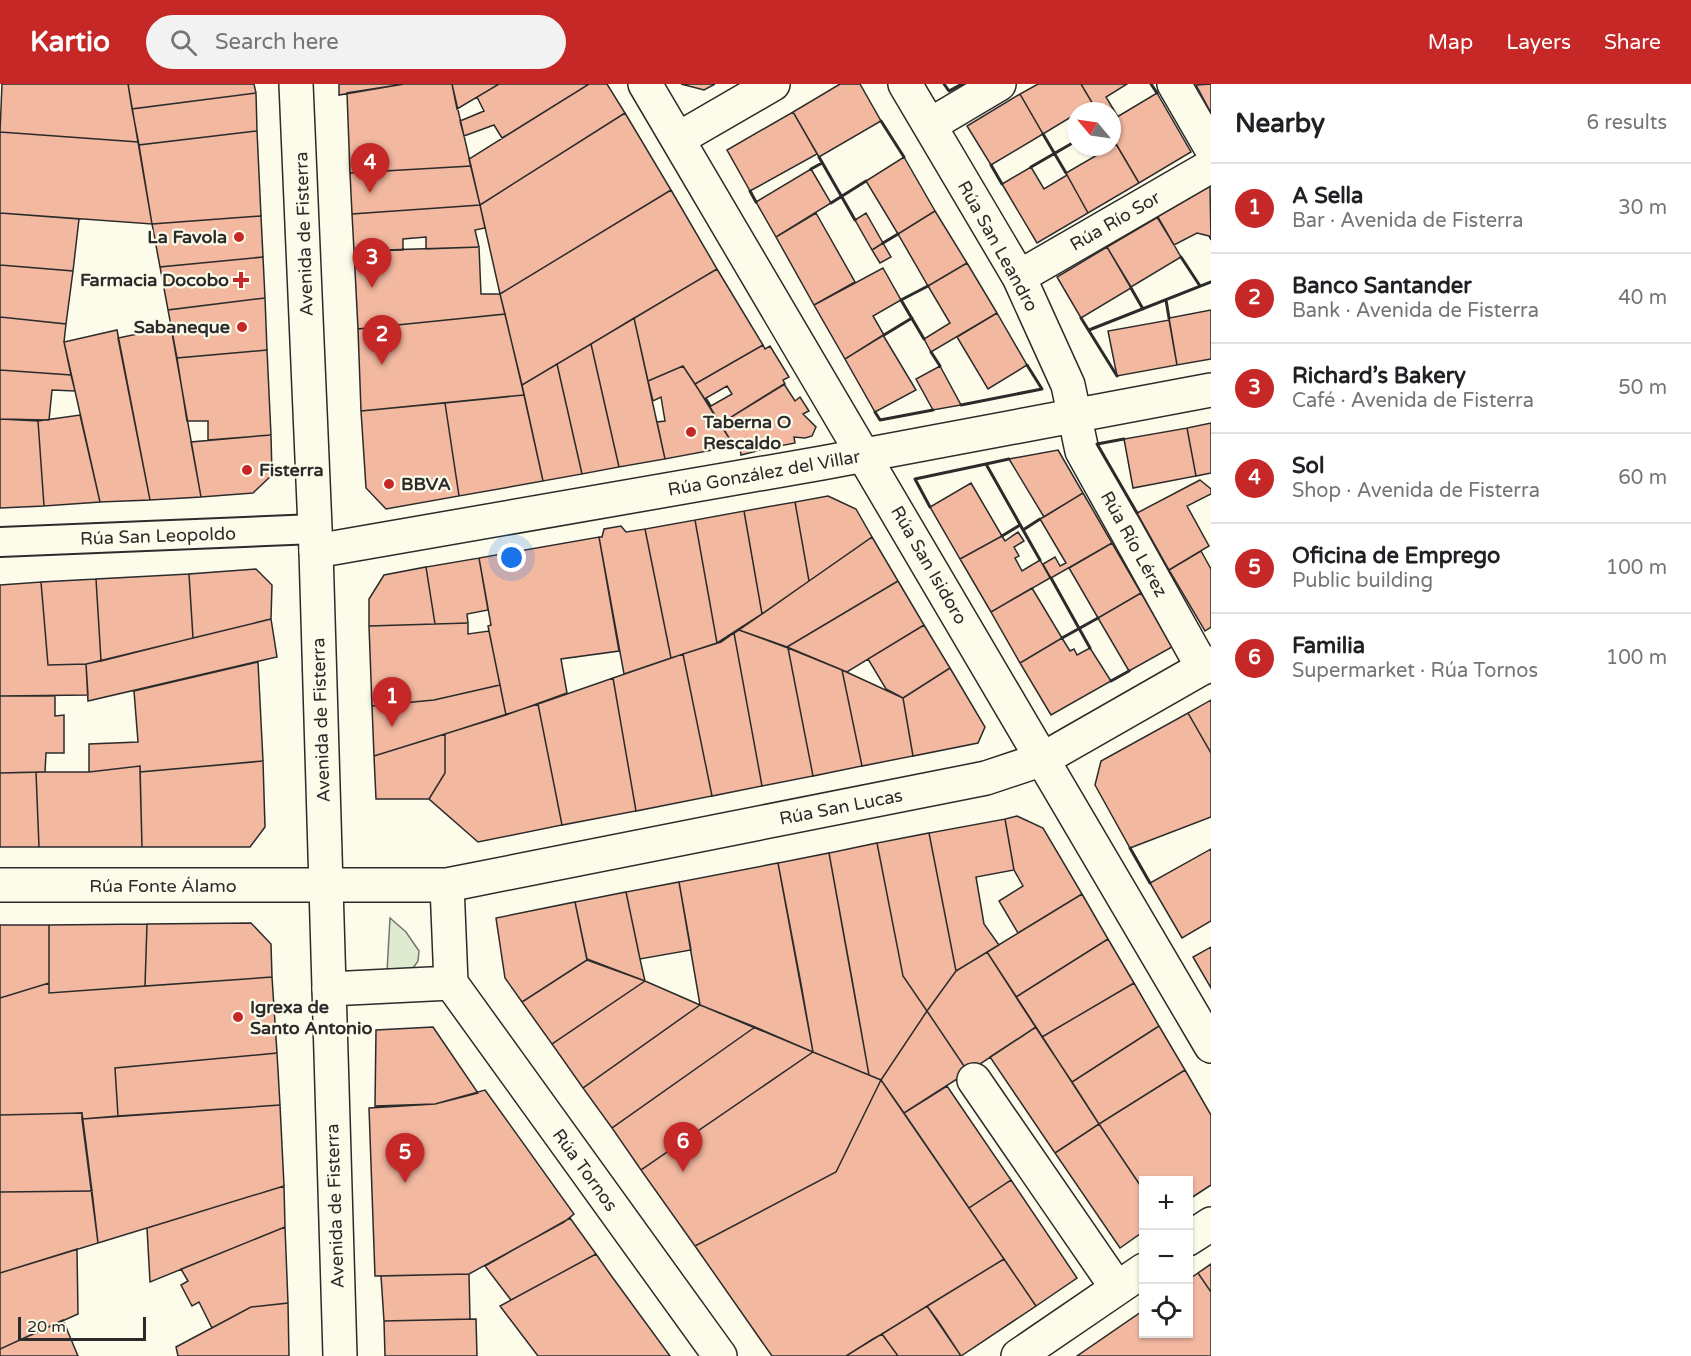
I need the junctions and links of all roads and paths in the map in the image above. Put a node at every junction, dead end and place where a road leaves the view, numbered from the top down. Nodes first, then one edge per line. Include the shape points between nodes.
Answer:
1 (296, 84) edge
2 (645, 84) edge
3 (773, 84) edge
4 (905, 84) edge
5 (999, 84) edge
6 (1174, 84) edge
7 (930, 125) junction
8 (678, 139) junction
9 (1211, 148) edge
10 (1211, 166) edge
11 (1019, 277) junction
12 (1211, 390) edge
13 (1075, 416) junction
14 (865, 455) junction
15 (316, 540) junction
16 (0, 542) edge
17 (1207, 666) edge
18 (1042, 759) junction
19 (0, 885) edge
20 (447, 885) junction
21 (326, 887) junction
22 (450, 983) junction
23 (329, 988) junction
24 (1211, 1046) edge
25 (974, 1080) dead end
26 (1211, 1224) edge
27 (1193, 1236) edge
28 (1139, 1273) edge
29 (1117, 1288) junction
30 (340, 1356) edge
31 (720, 1356) edge
32 (1018, 1356) edge

1 - 15 street, Avenida de Fisterra
2 - 8 street, Rúa San Isidoro
3 - 8 street
4 - 7 street, Rúa San Leandro
5 - 7 street
6 - 9 street
7 - 11 street, Rúa San Leandro
8 - 14 street, Rúa San Isidoro
10 - 11 street, Rúa Río Sor
11 - 13 street, Rúa San Leandro via 1068,385
12 - 13 street, Rúa González del Villar
13 - 14 street, Rúa González del Villar
13 - 17 street, Rúa Río Lérez via 1082,451
14 - 15 street, Rúa González del Villar
14 - 18 street, Rúa San Isidoro
15 - 16 street, Rúa San Leopoldo
15 - 21 street, Avenida de Fisterra
17 - 18 street, Rúa San Lucas
18 - 20 street, Rúa San Lucas via 986,778
18 - 24 street, Rúa San Isidoro
19 - 21 street, Rúa Fonte Álamo
20 - 21 street, Rúa San Lucas
20 - 22 street
21 - 23 street, Avenida de Fisterra
22 - 23 street
22 - 31 street, Rúa Tornos
23 - 30 street, Avenida de Fisterra
25 - 29 street
26 - 27 street
28 - 29 street
29 - 32 street

